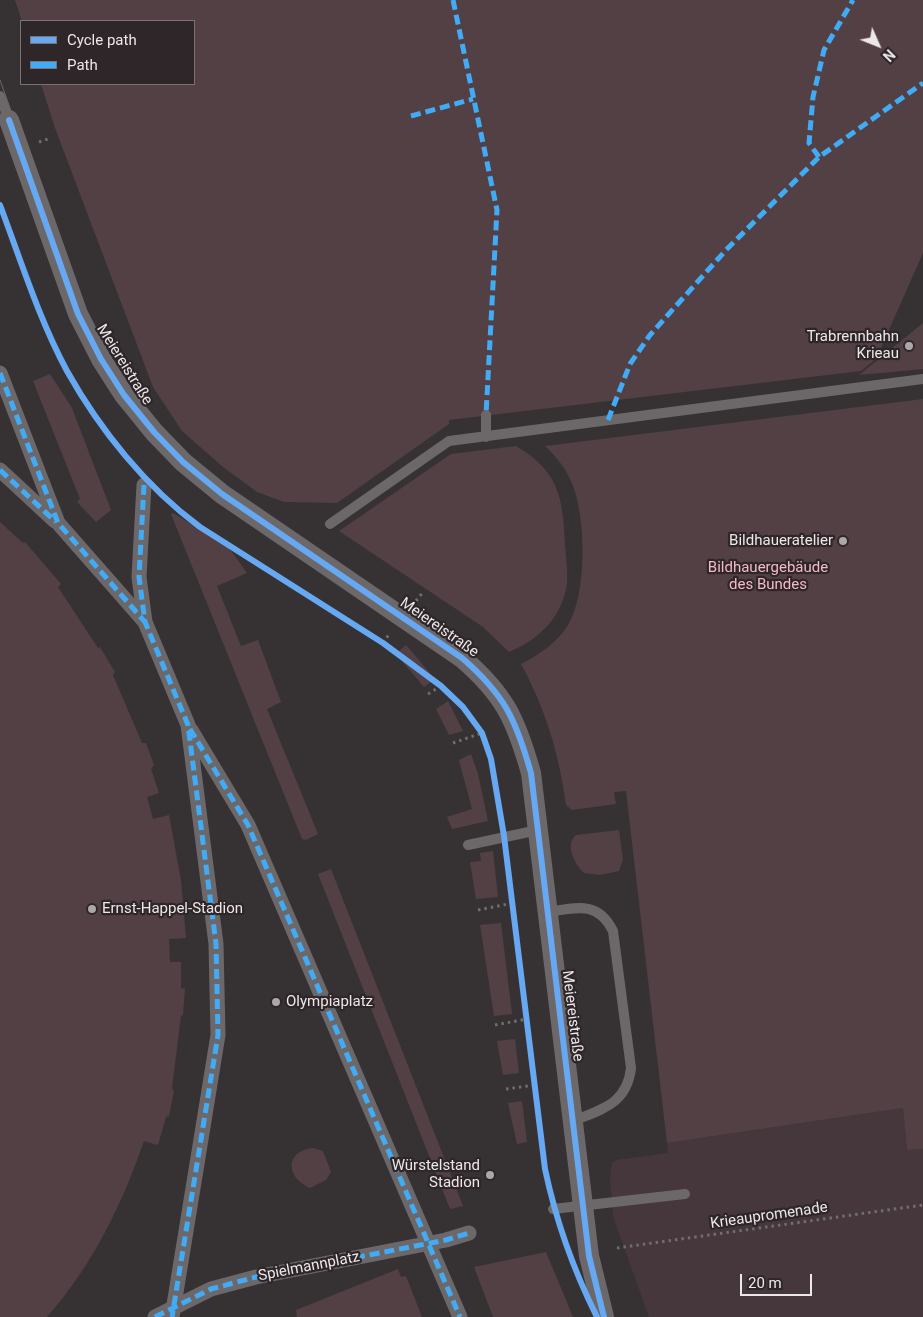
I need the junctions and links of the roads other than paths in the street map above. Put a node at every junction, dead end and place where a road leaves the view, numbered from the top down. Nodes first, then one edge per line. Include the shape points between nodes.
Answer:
1 (0, 96) edge
2 (4, 121) edge
3 (0, 373) edge
4 (923, 379) edge
5 (486, 415) dead end
6 (486, 437) junction
7 (0, 470) edge
8 (144, 486) dead end
9 (58, 523) junction
10 (330, 524) dead end
11 (145, 622) junction
12 (188, 725) junction
13 (538, 830) junction
14 (468, 846) dead end
15 (547, 912) junction
16 (573, 1121) junction
17 (685, 1194) dead end
18 (583, 1205) junction
19 (553, 1209) dead end
20 (469, 1233) dead end
21 (429, 1243) junction
22 (173, 1311) edge
23 (155, 1317) edge
24 (460, 1317) edge
25 (604, 1317) edge

1 - 2 lane, Meiereistraße
2 - 13 street, Meiereistraße via 78,314 124,395 183,462 222,494 462,658 487,680 504,701 520,733 531,774
3 - 9 street
4 - 6 lane
5 - 6 lane
6 - 10 lane via 449,441
7 - 9 street
8 - 11 street via 139,577
9 - 11 street
11 - 12 street
12 - 21 street via 248,825
12 - 22 street via 216,944 218,1035
13 - 14 lane
13 - 15 street, Meiereistraße
15 - 16 street, Meiereistraße
15 - 16 lane via 591,908 609,923 613,932 631,1068 630,1082 617,1099 605,1108
16 - 18 street, Meiereistraße
17 - 18 lane
18 - 19 lane
18 - 25 street, Meiereistraße via 589,1256
20 - 21 street, Spielmannplatz
21 - 22 street, Spielmannplatz via 256,1277 211,1289
21 - 24 street
22 - 23 street, Spielmannplatz

